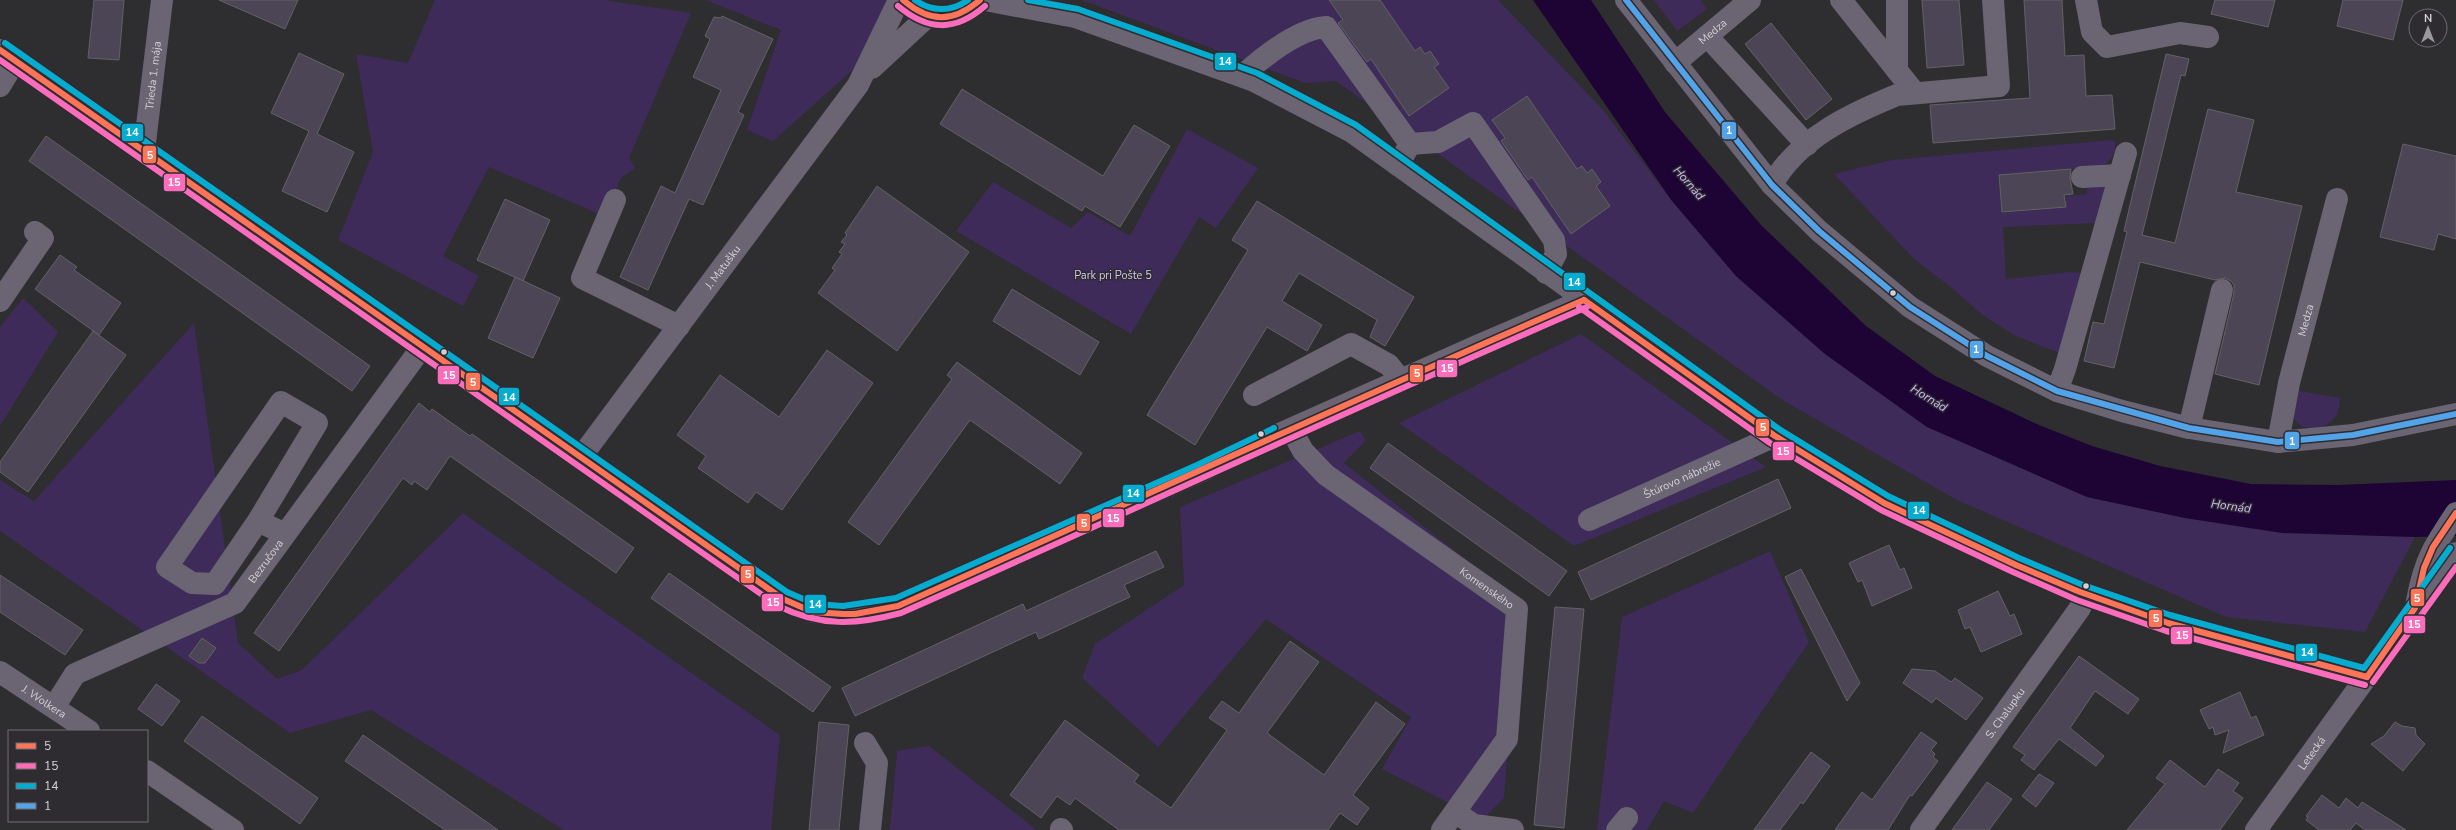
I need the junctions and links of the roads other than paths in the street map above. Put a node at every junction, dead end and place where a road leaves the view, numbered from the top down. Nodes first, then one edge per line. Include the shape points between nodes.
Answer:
1 (162, 0) edge
2 (899, 0) edge
3 (903, 0) edge
4 (980, 0) edge
5 (985, 0) edge
6 (1045, 0) edge
7 (1626, 0) edge
8 (1750, 0) edge
9 (1841, 0) edge
10 (1897, 0) edge
11 (1993, 0) edge
12 (2086, 0) edge
13 (927, 17) junction
14 (1075, 17) junction
15 (1707, 36) junction
16 (2208, 37) dead end
17 (8, 55) edge
18 (1674, 63) junction
19 (1897, 70) junction
20 (864, 76) junction
21 (1242, 76) junction
22 (0, 86) edge
23 (1915, 93) junction
24 (1410, 144) junction
25 (1807, 145) junction
26 (144, 151) junction
27 (2126, 153) dead end
28 (1398, 165) junction
29 (2120, 175) junction
30 (2082, 177) dead end
31 (1772, 185) junction
32 (2337, 199) dead end
33 (616, 200) dead end
34 (35, 232) dead end
35 (1546, 273) junction
36 (2222, 290) dead end
37 (1584, 300) junction
38 (0, 301) edge
39 (679, 326) junction
40 (422, 347) junction
41 (1401, 380) junction
42 (2057, 391) junction
43 (1254, 395) dead end
44 (2456, 414) edge
45 (2189, 428) junction
46 (1291, 429) junction
47 (1775, 436) junction
48 (2278, 442) junction
49 (581, 457) junction
50 (2456, 513) edge
51 (258, 520) junction
52 (1589, 520) dead end
53 (285, 534) junction
54 (2445, 566) edge
55 (2086, 594) junction
56 (0, 672) edge
57 (2367, 677) junction
58 (54, 707) junction
59 (88, 730) edge
60 (865, 742) dead end
61 (148, 772) edge
62 (1455, 812) junction
63 (2266, 826) edge
64 (233, 830) edge
65 (870, 830) edge
66 (1442, 830) edge
67 (1513, 830) edge
68 (1921, 830) edge

1 - 26 street, Trieda 1. mája
2 - 20 street
3 - 13 street via 912,9
4 - 13 street via 970,10 957,17
5 - 14 street
6 - 14 street
7 - 18 street
8 - 15 street, Medza
9 - 19 street
10 - 19 street
11 - 23 street via 1999,86
12 - 16 street via 2092,32 2106,47 2180,33
13 - 20 street
14 - 21 street
15 - 18 street, Medza
15 - 25 street
17 - 22 street
17 - 26 street
18 - 31 street
19 - 23 street
20 - 39 street, J. Matušku
21 - 24 street via 1262,58 1312,28 1326,27
21 - 28 street via 1352,132
23 - 25 street via 1896,95 1844,117
24 - 28 street
24 - 35 street via 1438,142 1473,123 1554,240 1556,254
25 - 31 street via 1779,172
26 - 40 street
27 - 29 street
28 - 35 street
29 - 30 street
29 - 42 street
31 - 42 street via 1819,231 1910,307 1987,356
32 - 48 street, Medza via 2289,383
33 - 39 street via 582,278
34 - 38 street via 43,238
35 - 37 street
36 - 45 street
37 - 41 street
37 - 47 street
39 - 49 street, J. Matušku
40 - 49 street
40 - 53 street, Bezručova
41 - 43 street via 1389,365 1351,344
41 - 46 street
42 - 45 street
44 - 48 street via 2353,435
45 - 48 street
46 - 49 street via 898,606 854,614 813,612 783,599
46 - 62 street, Komenského via 1303,451 1326,475 1516,609 1508,739
47 - 52 street, Štúrovo nábrežie
47 - 55 street via 1884,503 2016,565
50 - 54 street, Letecká via 2433,547
51 - 51 street via 318,423 281,402 168,567 192,583 215,584
51 - 53 street
53 - 58 street, Bezručova via 235,603 75,674
54 - 57 street, Letecká
55 - 57 street via 2168,623
55 - 68 street, S. Chalupku via 2080,608
56 - 58 street, J. Wolkera
57 - 63 street, Letecká
58 - 59 street, J. Wolkera
60 - 65 street via 877,763
61 - 64 street
62 - 66 street, Komenského
62 - 67 street via 1474,825

